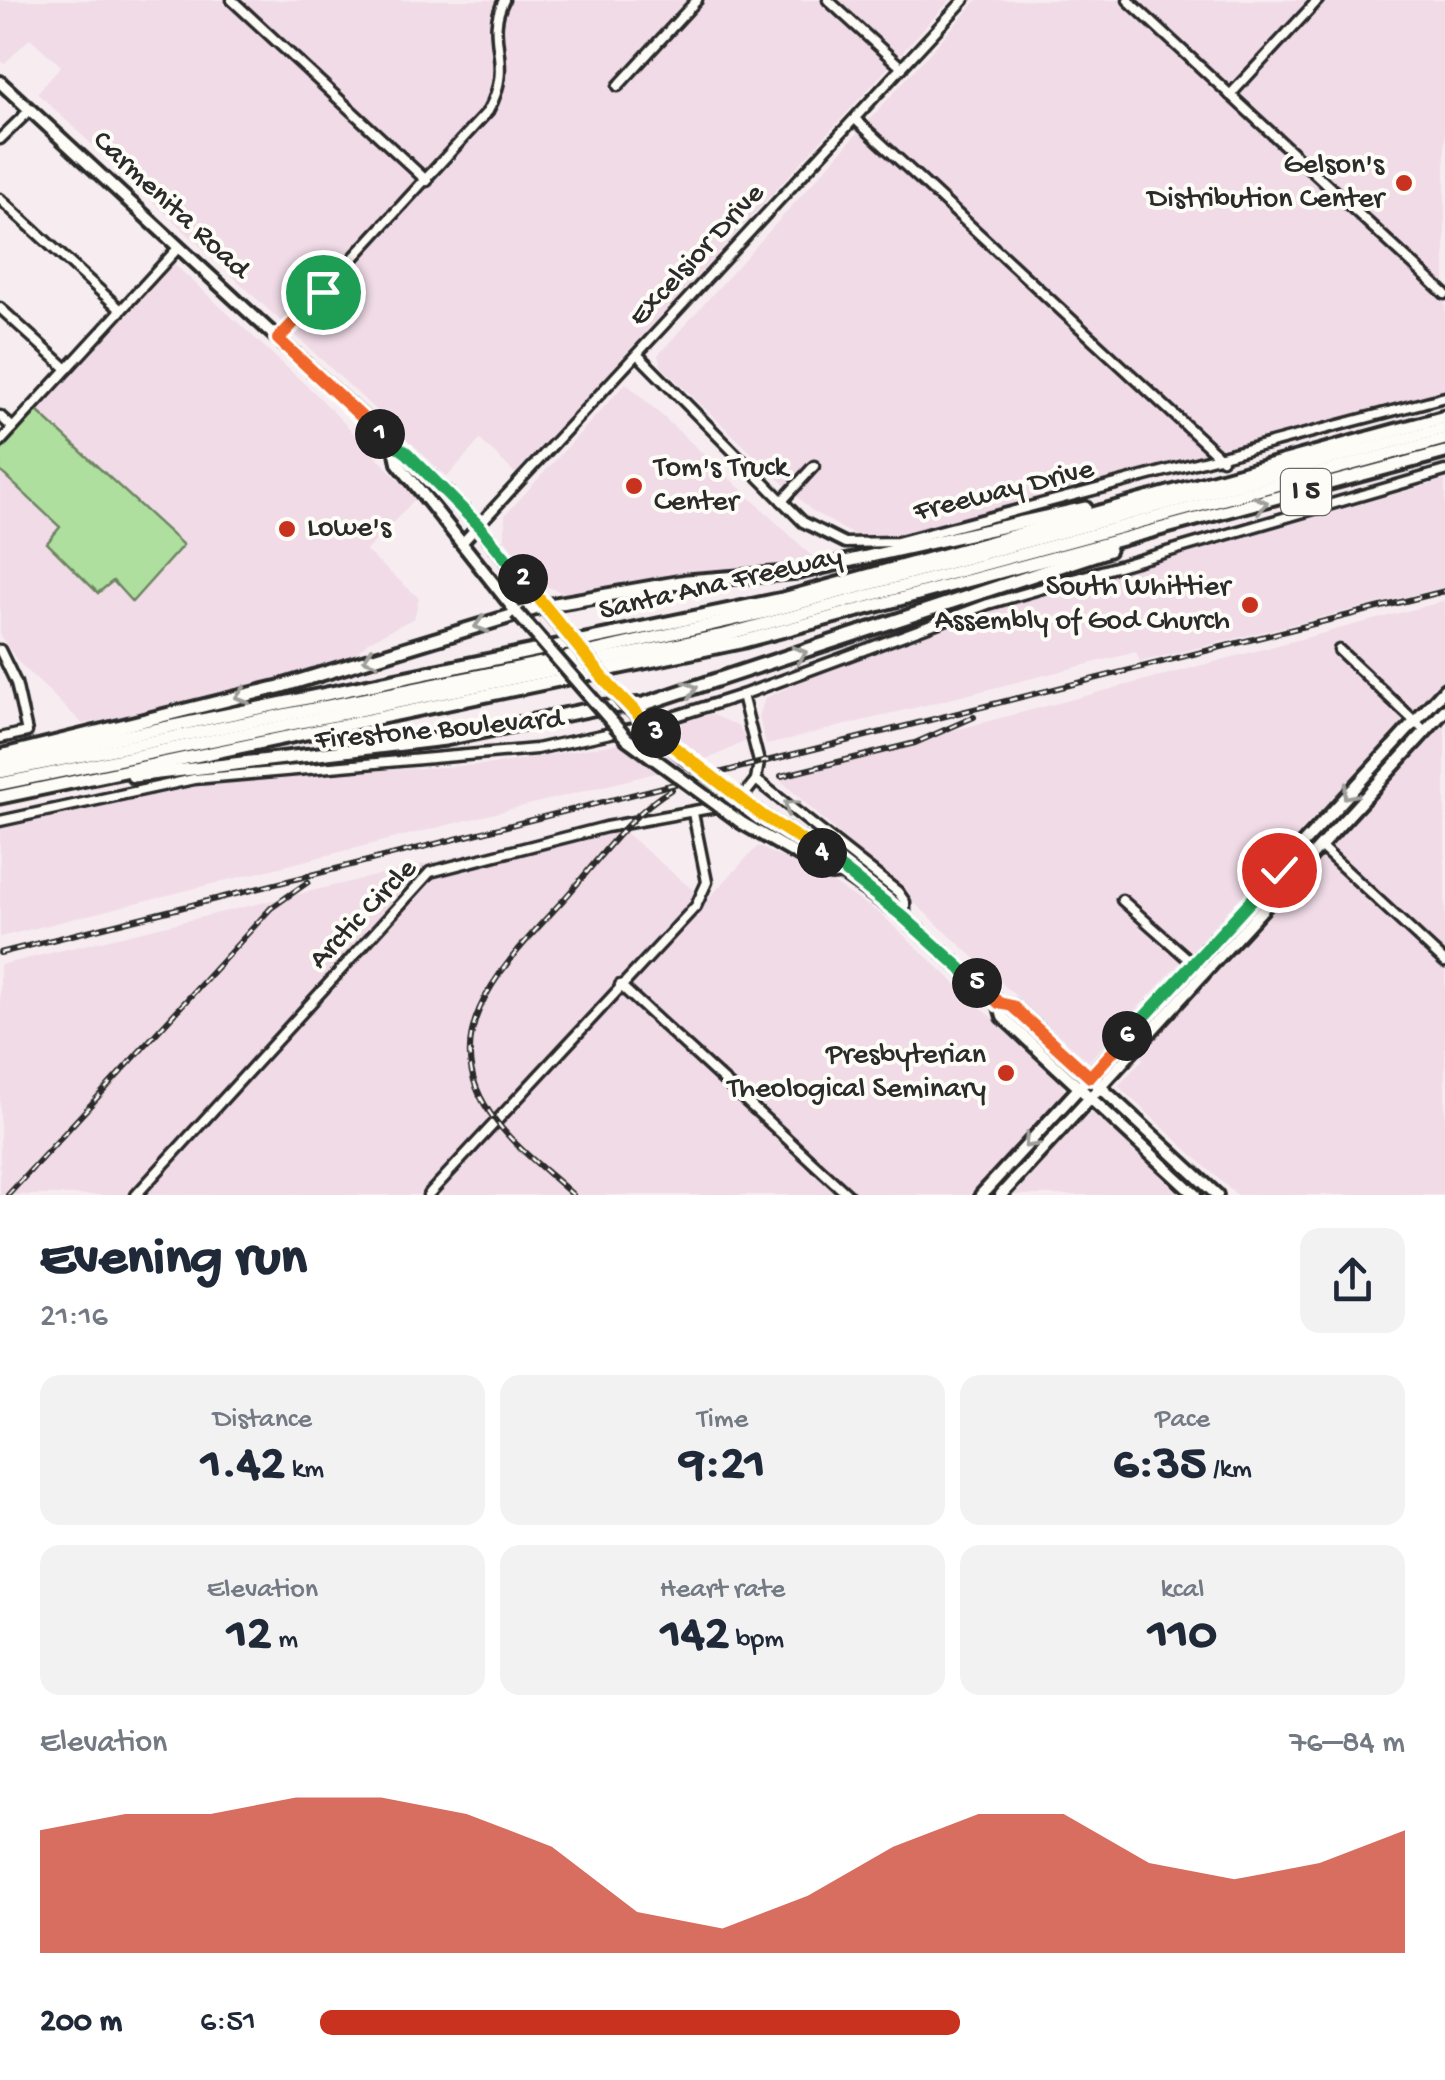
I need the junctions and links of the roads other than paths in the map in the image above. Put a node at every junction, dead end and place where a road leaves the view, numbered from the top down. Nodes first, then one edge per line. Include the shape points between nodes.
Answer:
1 (232, 0) edge
2 (504, 0) edge
3 (698, 0) edge
4 (828, 0) edge
5 (964, 0) edge
6 (1128, 0) edge
7 (1318, 0) edge
8 (902, 68) junction
9 (0, 82) edge
10 (618, 86) dead end
11 (1230, 94) junction
12 (30, 110) junction
13 (855, 119) junction
14 (0, 139) edge
15 (427, 180) junction
16 (0, 199) edge
17 (179, 247) junction
18 (1445, 294) edge
19 (0, 308) edge
20 (121, 310) junction
21 (278, 339) junction
22 (638, 355) junction
23 (67, 369) junction
24 (1445, 398) edge
25 (0, 416) edge
26 (1445, 417) edge
27 (13, 428) junction
28 (1445, 428) edge
29 (1445, 439) edge
30 (0, 442) edge
31 (395, 448) junction
32 (1445, 452) edge
33 (1222, 459) junction
34 (814, 466) dead end
35 (1445, 471) edge
36 (1184, 488) junction
37 (782, 501) junction
38 (479, 526) junction
39 (1166, 528) junction
40 (464, 542) junction
41 (544, 606) junction
42 (518, 614) junction
43 (0, 650) edge
44 (1339, 650) dead end
45 (1445, 689) edge
46 (742, 695) junction
47 (626, 706) junction
48 (597, 708) junction
49 (1445, 710) edge
50 (1415, 721) junction
51 (1426, 731) junction
52 (0, 738) edge
53 (0, 759) edge
54 (0, 772) edge
55 (756, 780) junction
56 (0, 784) edge
57 (30, 790) junction
58 (0, 797) edge
59 (693, 813) junction
60 (0, 821) edge
61 (1320, 846) junction
62 (1279, 870) junction
63 (842, 873) junction
64 (1289, 880) junction
65 (1122, 900) dead end
66 (905, 918) junction
67 (1445, 962) edge
68 (1194, 964) junction
69 (1204, 973) junction
70 (620, 986) junction
71 (999, 1003) junction
72 (1090, 1077) junction
73 (1100, 1086) junction
74 (1079, 1088) junction
75 (1090, 1098) junction
76 (136, 1195) edge
77 (428, 1195) edge
78 (848, 1195) edge
79 (982, 1195) edge
80 (1001, 1195) edge
81 (1195, 1195) edge
82 (1217, 1195) edge

1 - 15 street
2 - 15 street via 496,16 503,62 497,94
3 - 10 street
4 - 8 street
5 - 8 street, Excelsior Drive
6 - 11 street
7 - 11 street
8 - 13 street, Excelsior Drive
9 - 12 main road, Carmenita Road
11 - 18 street
12 - 14 street
12 - 17 main road, Carmenita Road
13 - 22 street, Excelsior Drive
13 - 33 street
15 - 21 street
16 - 20 street
17 - 20 street
17 - 21 main road, Carmenita Road
19 - 23 street
20 - 23 street
21 - 31 main road, Carmenita Road
22 - 37 street, Freeway Drive
22 - 38 street, Excelsior Drive
23 - 27 street
24 - 33 street, Freeway Drive
25 - 27 street
26 - 36 highway, Santa Ana Freeway / I 5
27 - 30 street
28 - 54 highway via 779,609
29 - 56 highway via 724,635
31 - 38 main road, Carmenita Road
31 - 40 main road, Carmenita Road via 398,463
39 -> 32 highway, Santa Ana Freeway / I 5
33 - 37 street, Freeway Drive via 880,545 825,536
34 - 37 street
35 - 46 street, Firestone Boulevard via 988,604
36 - 41 highway via 855,562
36 - 53 highway, Santa Ana Freeway / I 5 via 695,620
38 - 40 street, Excelsior Drive
38 - 41 main road, Carmenita Road
47 -> 39 highway via 1071,565
39 - 57 highway, Santa Ana Freeway / I 5 via 623,670
40 - 42 main road, Carmenita Road
41 - 42 highway, bridge
41 - 47 main road, Carmenita Road, bridge
42 - 48 main road, Carmenita Road, bridge
42 -> 53 highway via 279,687 46,740
43 - 52 street via 28,732
44 - 50 street
45 - 50 main road
46 - 55 street via 760,762
46 - 60 street, Firestone Boulevard via 648,725 536,749 239,772
47 - 48 highway, bridge
47 - 63 main road, Carmenita Road, bridge via 763,816 838,862
48 - 57 highway via 446,739
48 - 63 main road, Carmenita Road, bridge via 663,770 742,823 831,874
49 - 51 main road
50 - 51 street
50 -> 62 main road
51 - 61 main road
55 - 59 street, Arctic Circle via 745,794
66 -> 55 street via 906,902 898,892
57 - 58 highway, Santa Ana Freeway / I 5
59 - 70 street via 706,870 703,895
59 - 76 street, Arctic Circle via 430,872
61 - 64 main road
61 - 67 street
62 - 64 main road
62 - 68 main road
63 - 66 main road, Carmenita Road
64 - 69 main road
65 - 68 street
66 - 71 main road, Carmenita Road
68 - 69 street
68 - 72 main road
69 - 73 main road
70 - 77 street
70 - 78 street
71 - 72 main road, Carmenita Road via 1012,1006
71 - 74 main road, Carmenita Road via 1003,1018
72 - 73 main road, Carmenita Road
72 - 74 main road
73 - 75 main road
73 - 82 main road, Carmenita Road
74 - 75 main road, Carmenita Road
74 -> 79 main road
75 - 80 main road
75 - 81 main road, Carmenita Road

